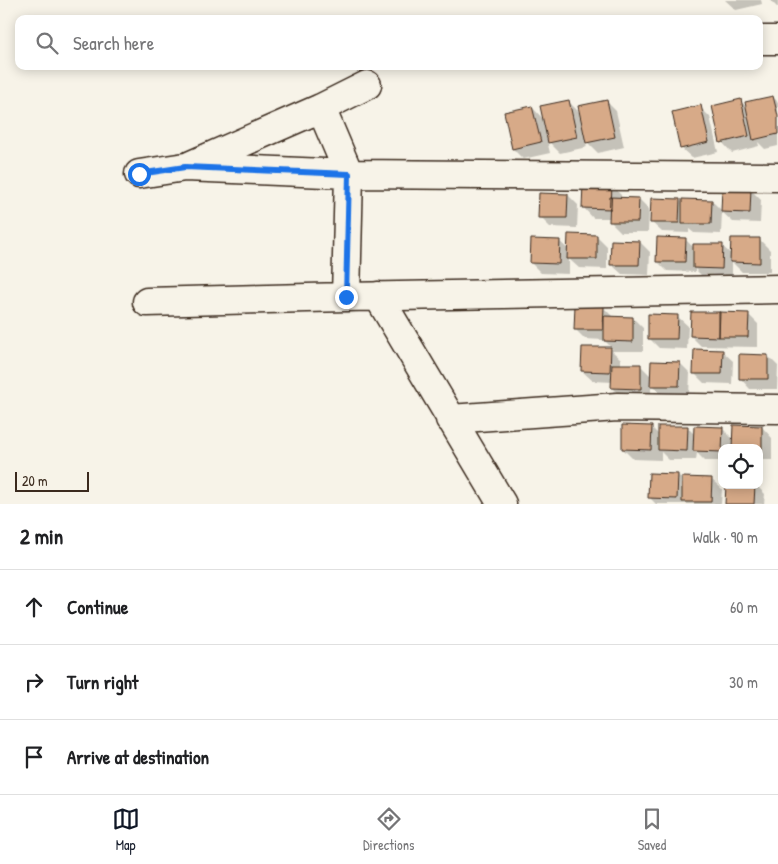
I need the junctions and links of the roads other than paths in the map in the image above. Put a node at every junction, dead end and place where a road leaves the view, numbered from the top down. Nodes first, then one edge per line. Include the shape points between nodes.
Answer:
1 (763, 40) edge
2 (778, 40) edge
3 (367, 85) dead end
4 (321, 108) junction
5 (185, 167) junction
6 (139, 174) dead end
7 (349, 174) junction
8 (778, 177) edge
9 (778, 289) edge
10 (378, 296) junction
11 (346, 297) junction
12 (147, 302) dead end
13 (778, 409) edge
14 (450, 419) junction
15 (502, 504) edge

1 - 2 street
3 - 4 street
4 - 5 street
4 - 7 street
5 - 6 street
5 - 7 street
7 - 8 street
7 - 11 street
9 - 10 street
10 - 11 street
10 - 14 street
11 - 12 street
13 - 14 street via 617,407
14 - 15 street

